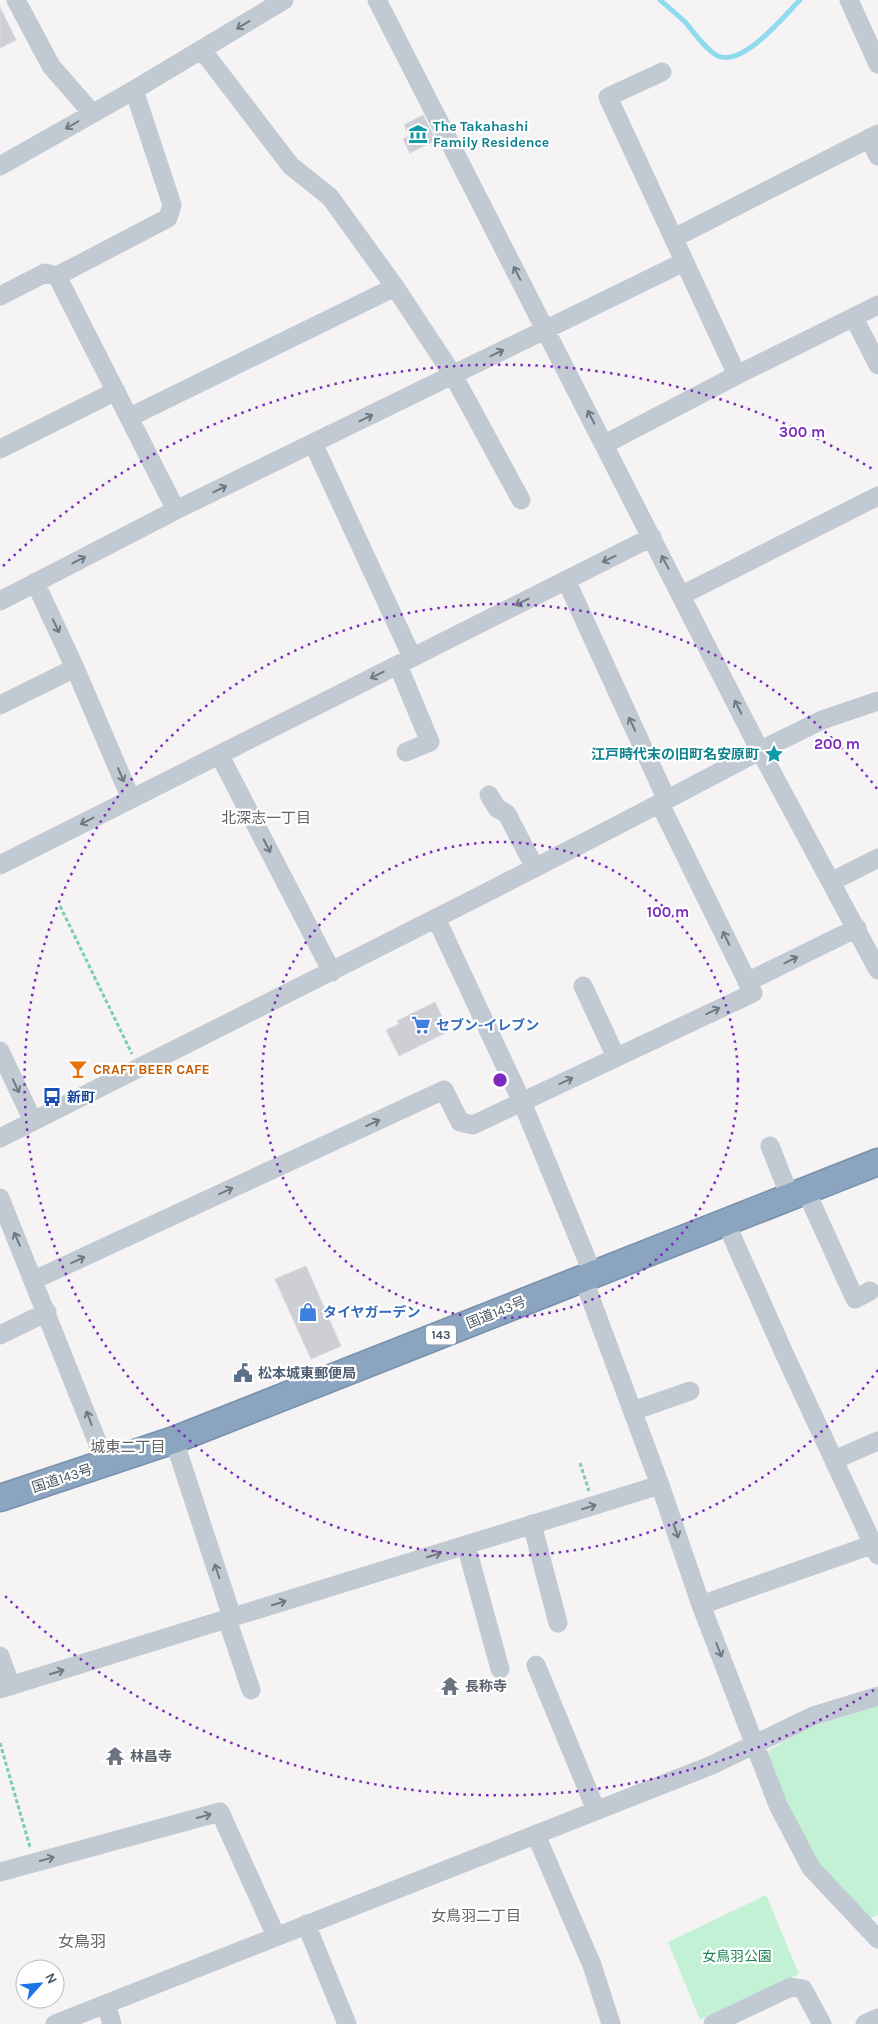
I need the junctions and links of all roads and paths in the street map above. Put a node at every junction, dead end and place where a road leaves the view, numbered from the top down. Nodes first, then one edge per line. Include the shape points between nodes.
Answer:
1 (16, 0) edge
2 (284, 0) edge
3 (376, 0) edge
4 (849, 0) edge
5 (202, 50) junction
6 (878, 64) edge
7 (662, 72) dead end
8 (134, 90) junction
9 (92, 114) junction
10 (874, 136) edge
11 (878, 156) edge
12 (0, 166) edge
13 (674, 238) junction
14 (684, 262) junction
15 (56, 276) junction
16 (395, 287) junction
17 (0, 296) edge
18 (878, 305) edge
19 (854, 318) junction
20 (546, 329) junction
21 (878, 364) edge
22 (453, 375) junction
23 (737, 375) junction
24 (116, 391) junction
25 (130, 417) junction
26 (313, 443) junction
27 (605, 444) junction
28 (0, 449) edge
29 (878, 496) edge
30 (521, 500) dead end
31 (176, 510) junction
32 (652, 537) junction
33 (566, 580) junction
34 (35, 582) junction
35 (682, 595) junction
36 (0, 601) edge
37 (405, 661) junction
38 (75, 668) junction
39 (878, 701) edge
40 (0, 705) edge
41 (760, 750) junction
42 (406, 752) dead end
43 (220, 756) junction
44 (489, 795) dead end
45 (131, 799) junction
46 (663, 802) junction
47 (878, 858) edge
48 (0, 866) edge
49 (535, 868) junction
50 (831, 882) junction
51 (60, 906) dead end
52 (436, 918) junction
53 (857, 928) junction
54 (876, 962) edge
55 (332, 972) junction
56 (747, 982) junction
57 (583, 986) dead end
58 (0, 1051) edge
59 (616, 1057) junction
60 (138, 1067) junction
61 (522, 1102) junction
62 (33, 1121) junction
63 (0, 1138) edge
64 (770, 1146) dead end
65 (878, 1162) edge
66 (798, 1194) junction
67 (0, 1198) edge
68 (726, 1223) junction
69 (588, 1276) junction
70 (34, 1280) junction
71 (861, 1299) dead end
72 (48, 1312) junction
73 (0, 1336) edge
74 (690, 1391) dead end
75 (633, 1411) junction
76 (174, 1440) junction
77 (878, 1440) edge
78 (834, 1460) junction
79 (580, 1463) dead end
80 (106, 1464) junction
81 (660, 1485) junction
82 (0, 1498) edge
83 (594, 1505) junction
84 (532, 1524) junction
85 (466, 1545) junction
86 (876, 1550) edge
87 (701, 1605) junction
88 (229, 1618) junction
89 (558, 1623) dead end
90 (0, 1656) edge
91 (536, 1665) dead end
92 (500, 1669) dead end
93 (5, 1688) edge
94 (251, 1690) dead end
95 (878, 1696) edge
96 (0, 1743) edge
97 (755, 1745) junction
98 (596, 1810) junction
99 (536, 1835) junction
100 (34, 1862) junction
101 (0, 1872) edge
102 (306, 1924) junction
103 (276, 1936) junction
104 (878, 1939) edge
105 (106, 2004) junction
106 (878, 2018) edge
107 (54, 2024) edge
108 (112, 2024) edge
109 (347, 2024) edge
110 (611, 2024) edge
111 (713, 2024) edge
112 (822, 2024) edge
113 (865, 2024) edge

1 - 9 street via 51,66
2 -> 5 street
20 -> 3 street
4 - 6 street
5 - 8 street
5 - 16 street via 291,166 330,197
7 - 13 street via 608,97
8 - 9 street
8 - 15 street via 172,206 168,218
9 -> 12 street
10 - 11 street
10 - 13 street
13 - 14 street
14 - 20 street
14 - 23 street
15 - 17 street via 45,273
15 - 24 street
16 - 22 street
16 - 25 street
18 - 19 street
19 - 21 street
19 - 23 street
22 -> 20 street
27 -> 20 street
26 -> 22 street
22 - 30 street
23 - 27 street
24 - 25 street
24 - 28 street
25 - 31 street
31 -> 26 street
26 - 37 street
27 - 32 street
29 - 35 street
34 -> 31 street
32 -> 33 street
35 -> 32 street
33 -> 37 street
46 -> 33 street
34 - 36 street
34 -> 38 street
41 -> 35 street
37 - 42 street via 430,742
37 -> 43 street
38 - 40 street
38 -> 45 street
39 - 41 street via 822,720
41 - 46 street
41 - 50 street
43 - 45 street
43 -> 55 street
44 - 49 street via 497,808 507,814
45 -> 48 street
46 - 49 street
56 -> 46 street
47 - 50 street
49 - 52 street
50 - 53 street
51 - 60 path
52 - 55 street
52 - 61 street
53 - 54 street
56 -> 53 street
55 - 60 street
59 -> 56 street via 753,992
57 - 59 street
58 -> 62 street
61 -> 59 street
60 - 62 street
61 - 69 street
70 -> 61 street via 444,1090 460,1122 473,1125
62 - 63 street
64 - 66 street
65 - 66 highway, 国道143号 / 143
66 - 68 highway, 国道143号 / 143
66 - 71 street
70 -> 67 street
68 - 69 highway, 国道143号 / 143
68 - 78 street
69 - 75 street
69 - 76 highway, 国道143号 / 143
70 - 72 street
72 - 73 street
80 -> 72 street
74 - 75 street
75 - 81 street
76 - 80 highway, 国道143号 / 143
88 -> 76 street
77 - 78 street
78 - 86 street
79 - 83 path
80 - 82 highway, 国道143号 / 143
81 - 83 street
81 -> 87 street
84 -> 83 street
84 - 85 street
84 - 89 street
88 -> 85 street
85 - 92 street
86 - 87 street
87 -> 97 street
93 -> 88 street
88 - 94 street
90 - 93 street
91 - 98 street
95 - 97 street via 813,1716
96 - 100 path
97 - 98 street
97 - 104 street via 778,1804 811,1868
98 - 99 street
99 - 102 street
99 - 110 street via 592,1965
100 - 101 street
100 -> 103 street via 220,1812
102 - 103 street
102 - 109 street
103 - 105 street
105 - 107 street
105 - 108 street
106 - 113 street
111 - 112 street via 791,1987 803,1989

